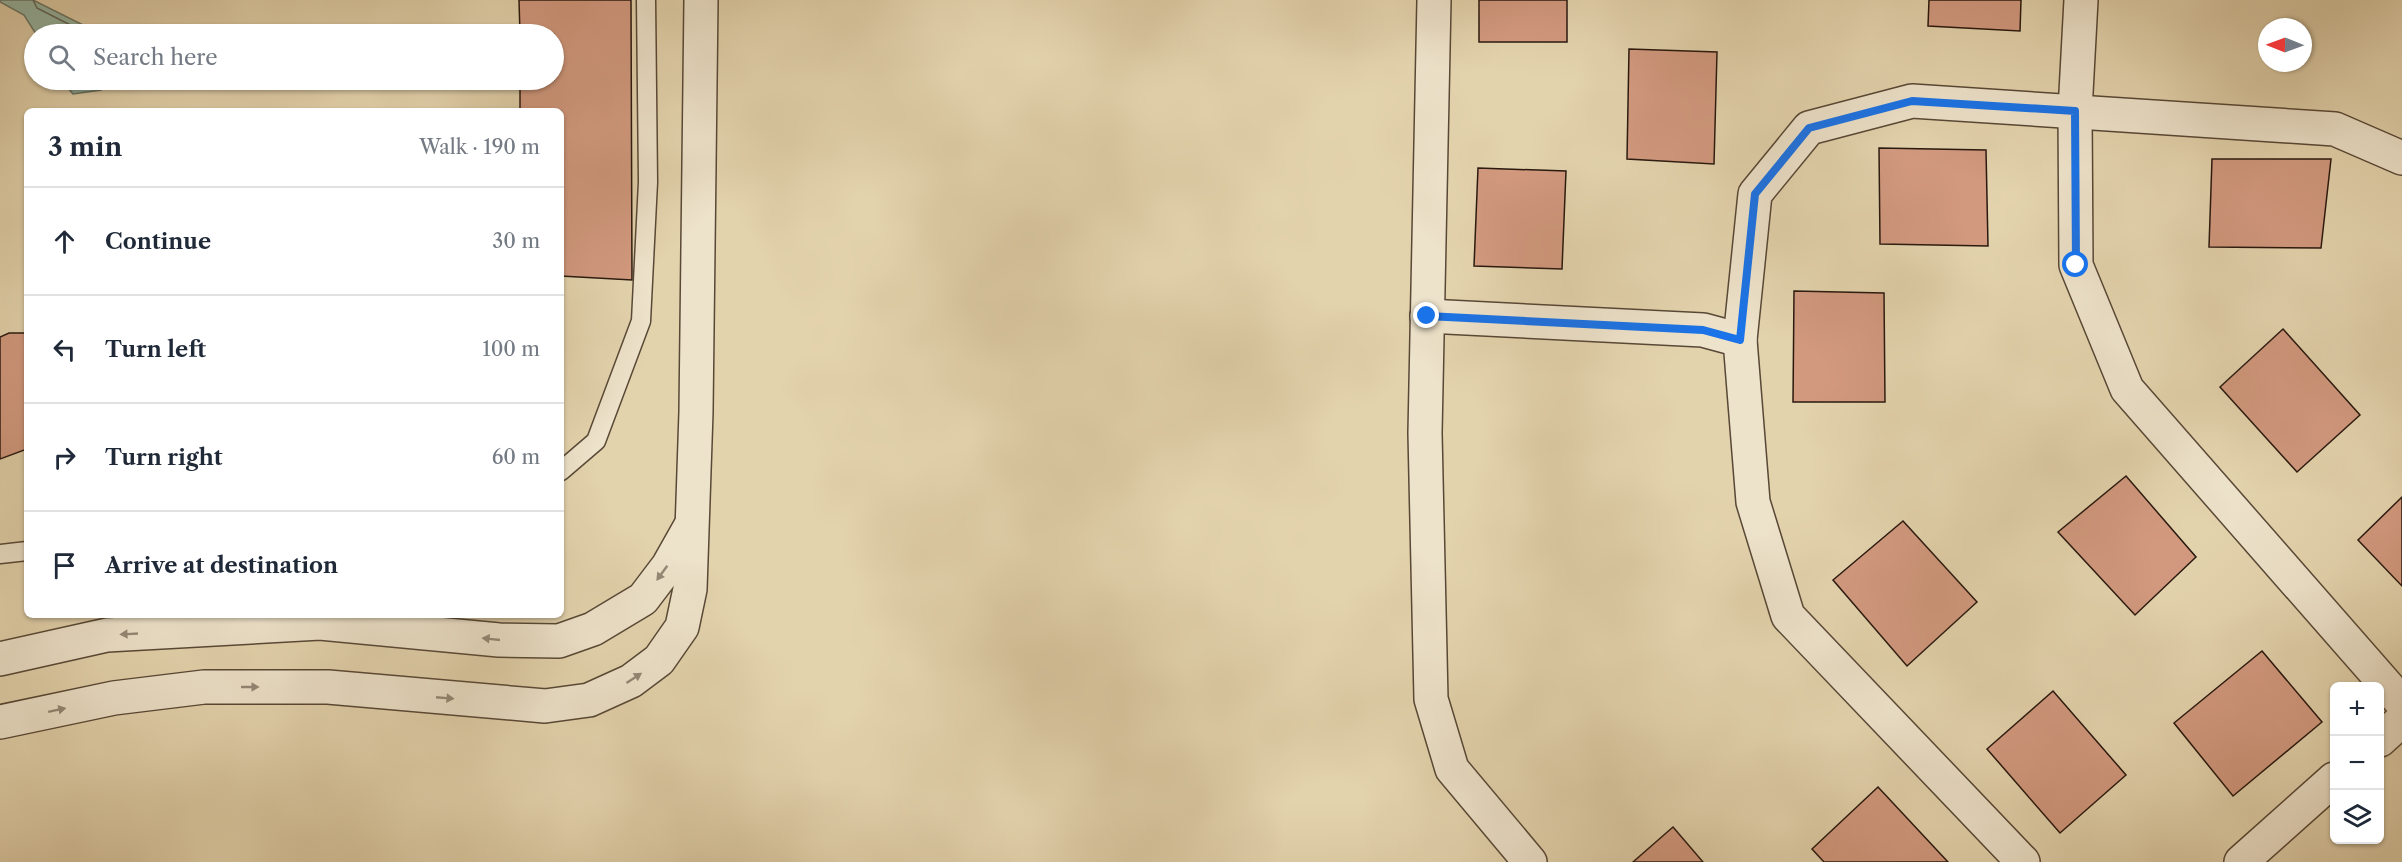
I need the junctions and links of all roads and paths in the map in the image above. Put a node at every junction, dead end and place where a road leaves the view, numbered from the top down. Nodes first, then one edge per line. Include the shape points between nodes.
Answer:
1 (646, 0) edge
2 (701, 0) edge
3 (2081, 0) edge
4 (1433, 5) edge
5 (2075, 111) junction
6 (2402, 158) edge
7 (1427, 316) junction
8 (1740, 340) junction
9 (564, 468) edge
10 (693, 523) junction
11 (24, 551) edge
12 (0, 554) edge
13 (0, 659) edge
14 (2402, 703) edge
15 (2402, 720) edge
16 (0, 722) edge
17 (2384, 736) edge
18 (2330, 783) edge
19 (1530, 862) edge
20 (2023, 862) edge
21 (2241, 862) edge

1 - 9 lane via 648,182 641,321 596,441
2 - 10 street
3 - 5 street
4 - 7 street
5 - 6 street via 2335,129
5 - 8 street via 1912,101 1809,128 1755,194
5 - 14 street via 2076,265 2127,389
7 - 8 street via 1703,330
7 - 19 street via 1425,433 1431,699 1452,769
8 - 20 street via 1753,502 1788,616
10 -> 13 street via 643,599 593,629 559,641 499,640 320,623 107,635
16 -> 10 street via 114,698 204,687 328,687 545,706 589,699 631,681 659,660 682,627 690,589
11 - 12 lane
15 - 17 street
18 - 21 street

